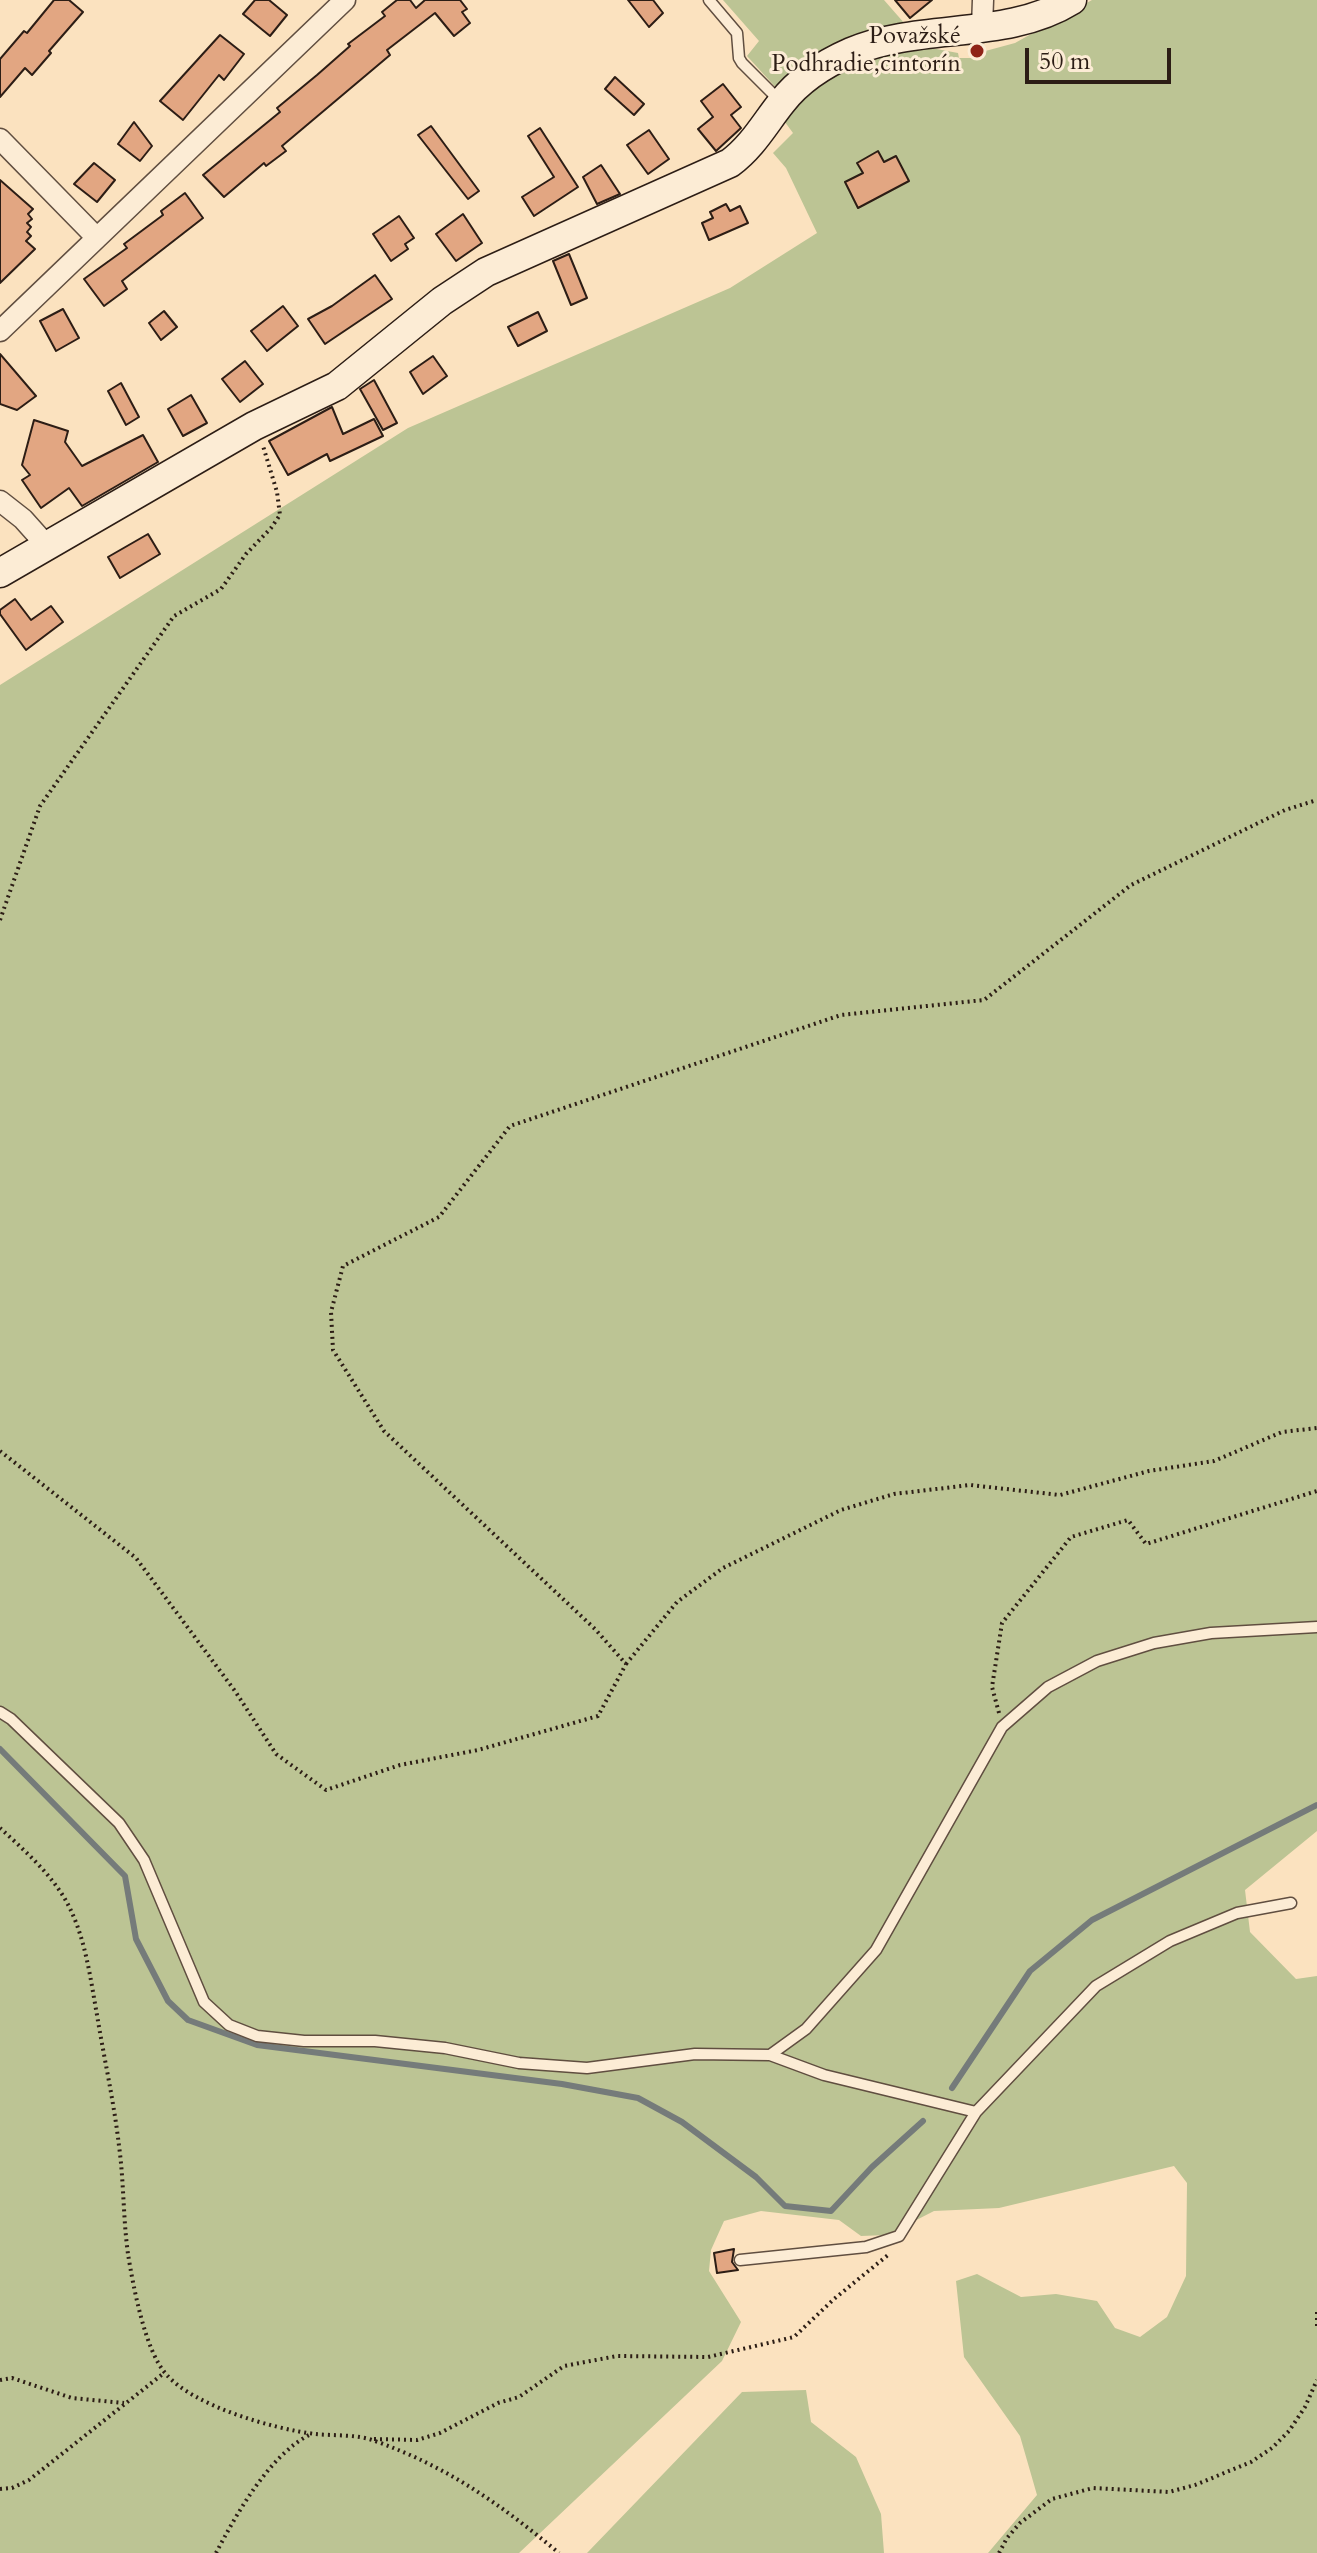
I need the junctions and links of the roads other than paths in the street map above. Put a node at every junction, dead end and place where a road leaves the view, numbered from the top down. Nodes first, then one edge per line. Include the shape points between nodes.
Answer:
1 (345, 0) edge
2 (709, 0) edge
3 (1072, 0) edge
4 (983, 14) edge
5 (781, 103) junction
6 (0, 139) edge
7 (96, 237) junction
8 (0, 331) edge
9 (0, 501) edge
10 (48, 547) junction
11 (0, 573) edge
12 (1317, 1627) edge
13 (0, 1712) edge
14 (1291, 1903) dead end
15 (770, 2055) junction
16 (976, 2112) junction
17 (740, 2260) dead end

1 - 7 street
2 - 5 lane via 737,33 742,63
3 - 4 street via 1038,16
4 - 5 street via 866,46 822,68
5 - 10 street via 749,147 730,163 486,272 337,386 254,426
6 - 7 street
7 - 8 street
9 - 10 street
10 - 11 street
12 - 15 lane via 1211,1633 1154,1643 1097,1661 1048,1687 1002,1727 876,1950 806,2029
13 - 15 lane via 119,1823 144,1860 204,2002 229,2025 257,2036 375,2041 587,2068 695,2054
14 - 16 lane via 1237,1913 1170,1941 1096,1986
15 - 16 lane via 824,2075
16 - 17 lane via 899,2236 866,2247

